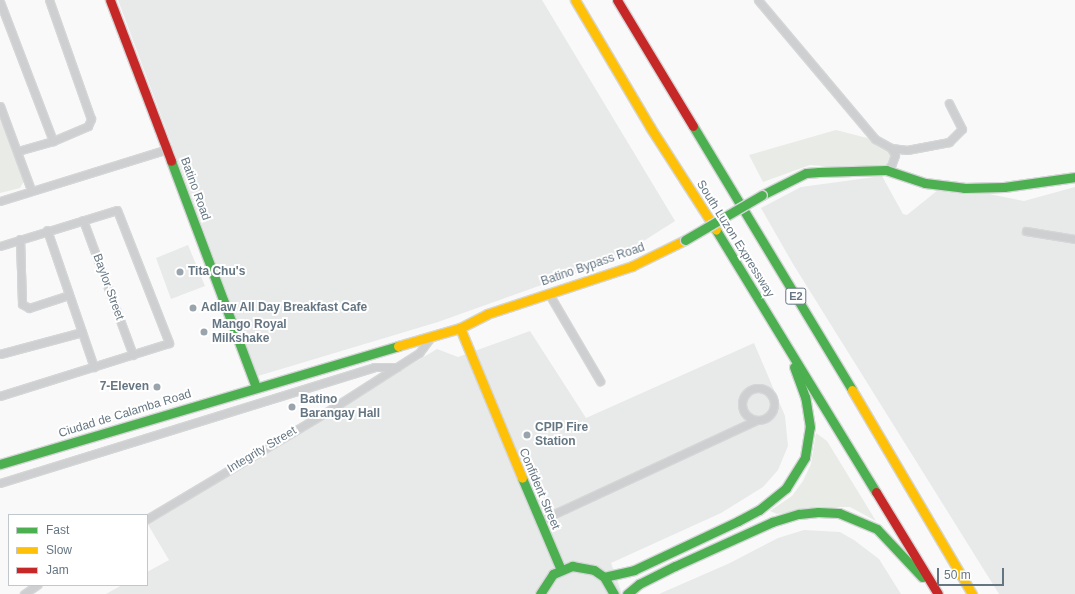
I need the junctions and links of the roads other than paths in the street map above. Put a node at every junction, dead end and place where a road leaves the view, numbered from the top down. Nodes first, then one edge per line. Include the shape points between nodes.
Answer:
1 (49, 0) edge
2 (110, 0) edge
3 (575, 0) edge
4 (617, 0) edge
5 (758, 0) edge
6 (0, 2) edge
7 (949, 103) dead end
8 (0, 106) edge
9 (53, 141) junction
10 (891, 148) junction
11 (168, 149) junction
12 (18, 150) junction
13 (886, 170) junction
14 (1075, 177) edge
15 (32, 190) junction
16 (0, 201) edge
17 (83, 220) junction
18 (47, 230) junction
19 (1026, 231) dead end
20 (20, 239) junction
21 (1075, 239) edge
22 (0, 246) edge
23 (549, 294) junction
24 (69, 295) junction
25 (460, 328) junction
26 (82, 332) junction
27 (782, 335) junction
28 (432, 336) junction
29 (0, 354) edge
30 (134, 354) junction
31 (94, 367) junction
32 (397, 367) junction
33 (600, 381) dead end
34 (256, 387) junction
35 (0, 396) edge
36 (757, 420) junction
37 (0, 464) edge
38 (0, 484) edge
39 (148, 518) edge
40 (539, 521) junction
41 (560, 570) junction
42 (604, 577) junction
43 (36, 586) edge
44 (937, 591) edge
45 (24, 594) edge
46 (540, 594) edge
47 (614, 594) edge
48 (626, 594) edge
49 (972, 594) edge

1 - 9 street via 91,116 88,126
2 - 11 main road, Batino Road
3 - 27 main road, South Luzon Expressway via 650,127
4 - 49 main road, South Luzon Expressway / E2 via 822,339
5 - 10 street via 875,139
6 - 9 street
7 - 10 street via 962,129 949,142 907,150
8 - 12 street
9 - 12 street
10 - 13 street via 895,155 891,166
11 - 15 street
11 - 34 main road, Batino Road
12 - 15 street
13 - 14 main road, Batino Bypass Road via 926,183 964,188 1004,187
13 - 23 main road, Batino Bypass Road, bridge via 806,173 762,195 685,240 632,266
15 - 16 street
17 - 18 street
17 - 30 street, Baylor Street
17 - 30 street via 117,210 169,343
18 - 20 street
18 - 24 street
19 - 21 street
20 - 22 street
20 - 24 street via 22,304 29,308
23 - 25 main road, Batino Bypass Road via 487,314
23 - 33 street
24 - 26 street
25 - 28 main road, Batino Bypass Road
25 - 40 main road, Confident Street
26 - 29 street
26 - 31 street
27 - 42 main road via 805,397 809,422 805,457 794,478 777,497 738,521 634,570
27 - 44 main road, South Luzon Expressway
28 - 32 street, Integrity Street via 419,353
28 - 34 main road, Ciudad de Calamba Road
30 - 31 street
31 - 35 street
32 - 38 street via 374,367
32 - 39 street, Integrity Street
34 - 37 main road, Ciudad de Calamba Road
36 - 36 street via 767,417 774,405 772,395 759,388 749,391 742,400 747,415
36 - 40 street
40 - 41 main road, Confident Street
41 - 42 main road via 583,566
41 - 46 main road via 548,579
42 - 47 main road
43 - 45 street
44 - 48 main road via 877,529 851,517 818,512 799,514 772,522 675,566 639,584

